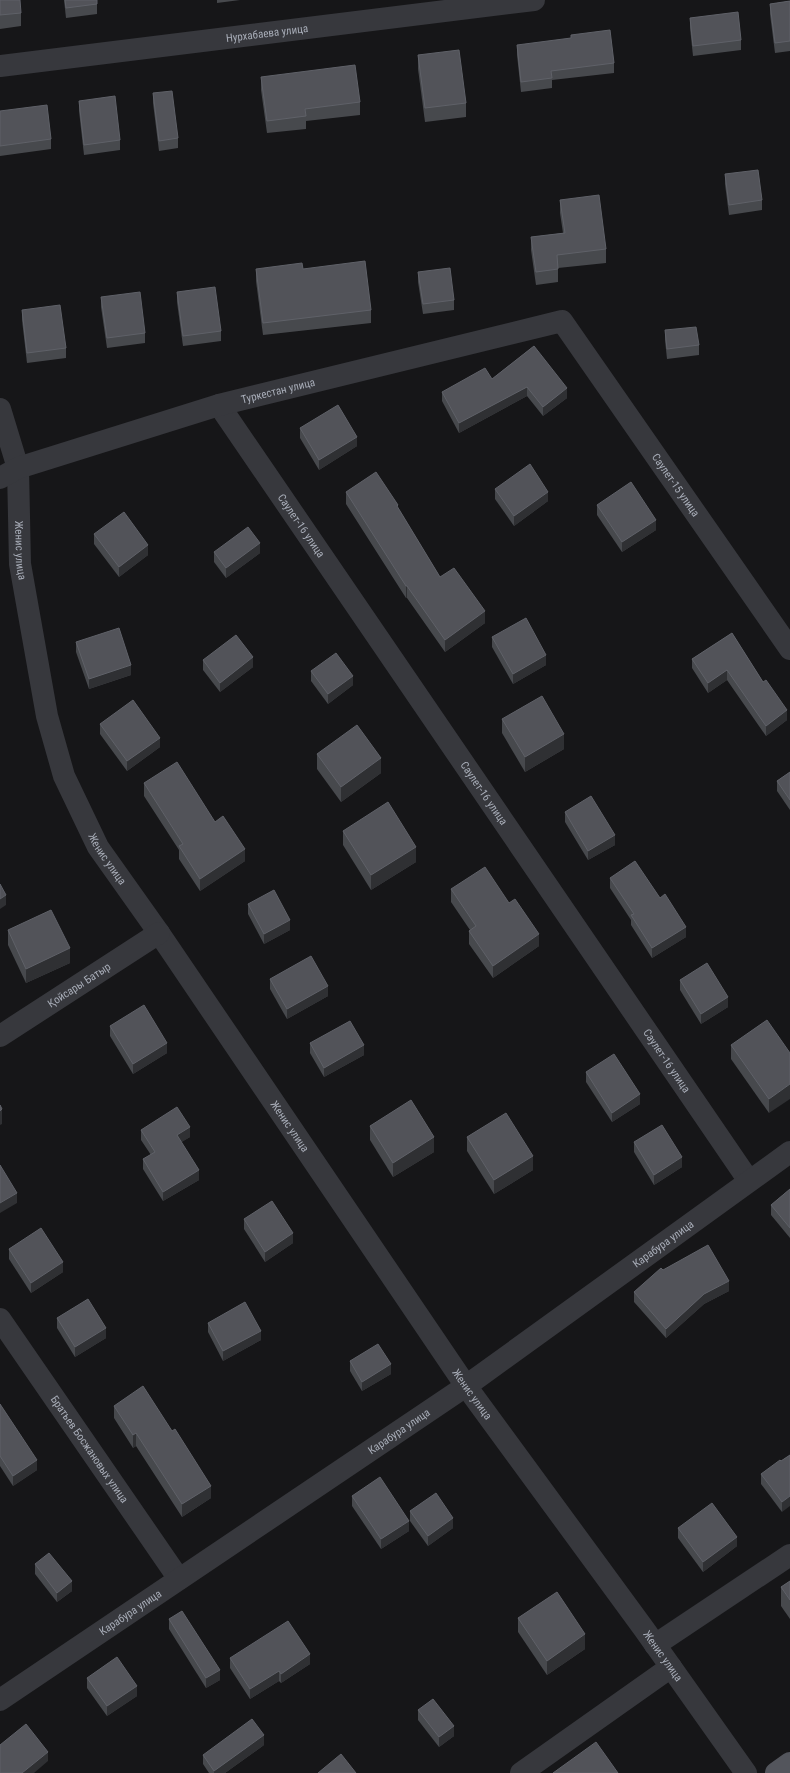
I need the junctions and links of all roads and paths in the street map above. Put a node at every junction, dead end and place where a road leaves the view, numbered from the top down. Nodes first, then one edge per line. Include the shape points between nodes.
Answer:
1 (534, 0) edge
2 (0, 66) edge
3 (562, 321) joint
4 (219, 405) junction
5 (0, 409) edge
6 (9, 473) edge
7 (790, 649) edge
8 (159, 933) junction
9 (0, 1036) edge
10 (790, 1152) edge
11 (749, 1181) junction
12 (0, 1319) edge
13 (466, 1386) junction
14 (790, 1555) edge
15 (179, 1579) junction
16 (655, 1644) junction
17 (671, 1667) junction
18 (0, 1700) edge
19 (790, 1763) edge
20 (521, 1773) edge
21 (746, 1773) edge
22 (776, 1773) edge

1 - 2 street, Нурхабаева улица
3 - 4 street, Туркестан улица
3 - 7 street, Саулет-15 улица
4 - 6 street, Туркестан улица
4 - 11 street, Саулет-16 улица
5 - 6 street, Женис улица
6 - 8 street, Женис улица via 20,564 47,716 64,776 98,847
8 - 9 street, Қойсары Батыр
8 - 13 street, Женис улица
10 - 11 street, Карабура улица
11 - 13 street, Карабура улица
12 - 15 street, Братьев Босжановых улица
13 - 15 street, Карабура улица
13 - 16 street, Женис улица
14 - 16 street
15 - 18 street, Карабура улица
16 - 17 street, Женис улица
17 - 20 street
17 - 21 street, Женис улица
19 - 22 main road

